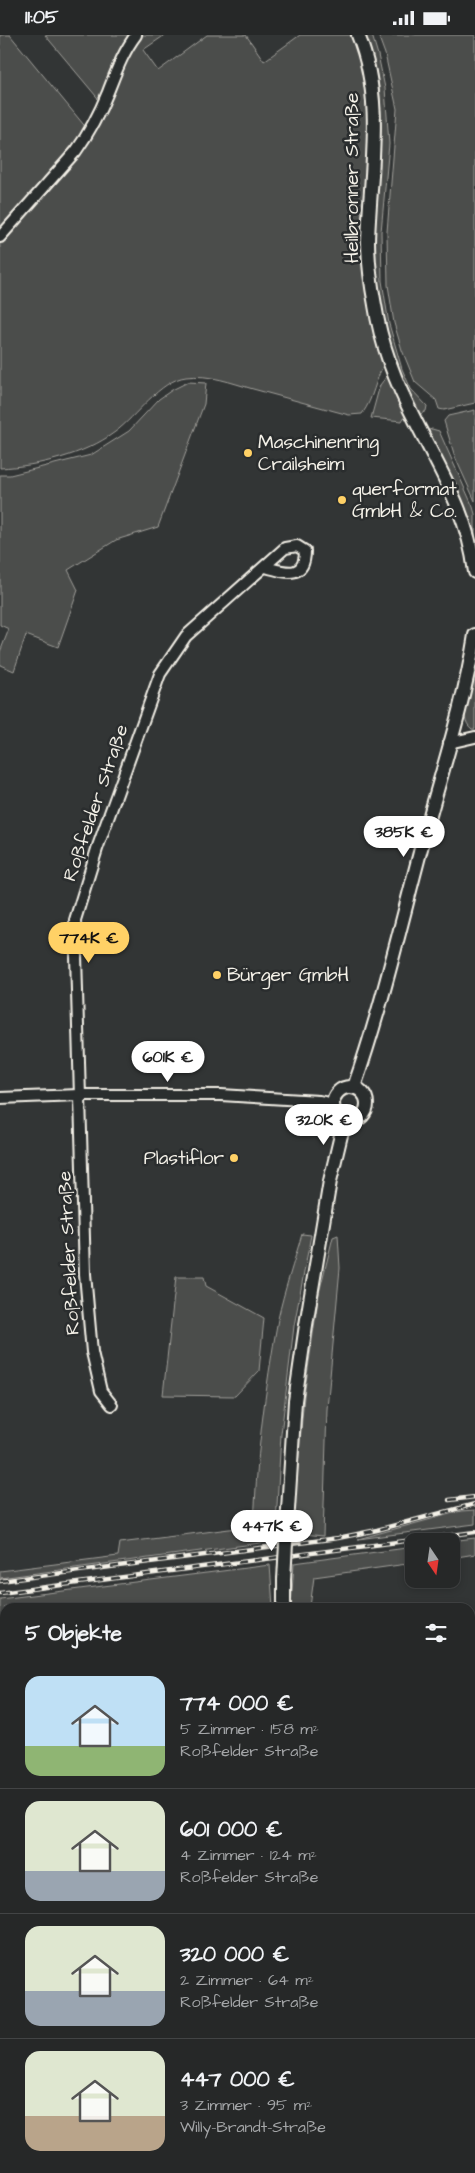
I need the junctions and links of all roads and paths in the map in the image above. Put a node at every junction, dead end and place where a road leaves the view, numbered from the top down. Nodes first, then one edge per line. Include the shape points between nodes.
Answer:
1 (136, 35) edge
2 (358, 35) edge
3 (0, 237) edge
4 (265, 567) dead end
5 (475, 572) edge
6 (475, 635) edge
7 (475, 737) edge
8 (449, 743) junction
9 (354, 1087) junction
10 (79, 1095) junction
11 (0, 1099) edge
12 (333, 1104) junction
13 (347, 1121) junction
14 (112, 1405) dead end
15 (284, 1603) edge

1 - 3 street via 127,45 86,137
2 - 5 main road, Heilbronner Straße via 369,70 374,105 368,243 379,324 392,368 414,420 462,514
4 - 10 street, Roßfelder Straße via 186,636 174,651 160,674 127,762 76,920
6 - 8 main road
7 - 8 street
8 - 9 main road
9 - 12 main road via 337,1093
9 - 13 main road via 366,1096 368,1104 358,1120
10 - 11 street
10 - 12 street via 221,1095
10 - 14 street, Roßfelder Straße via 85,1274 92,1352 101,1391
12 - 13 main road via 335,1113
13 - 15 main road, bridge via 330,1181 295,1401

